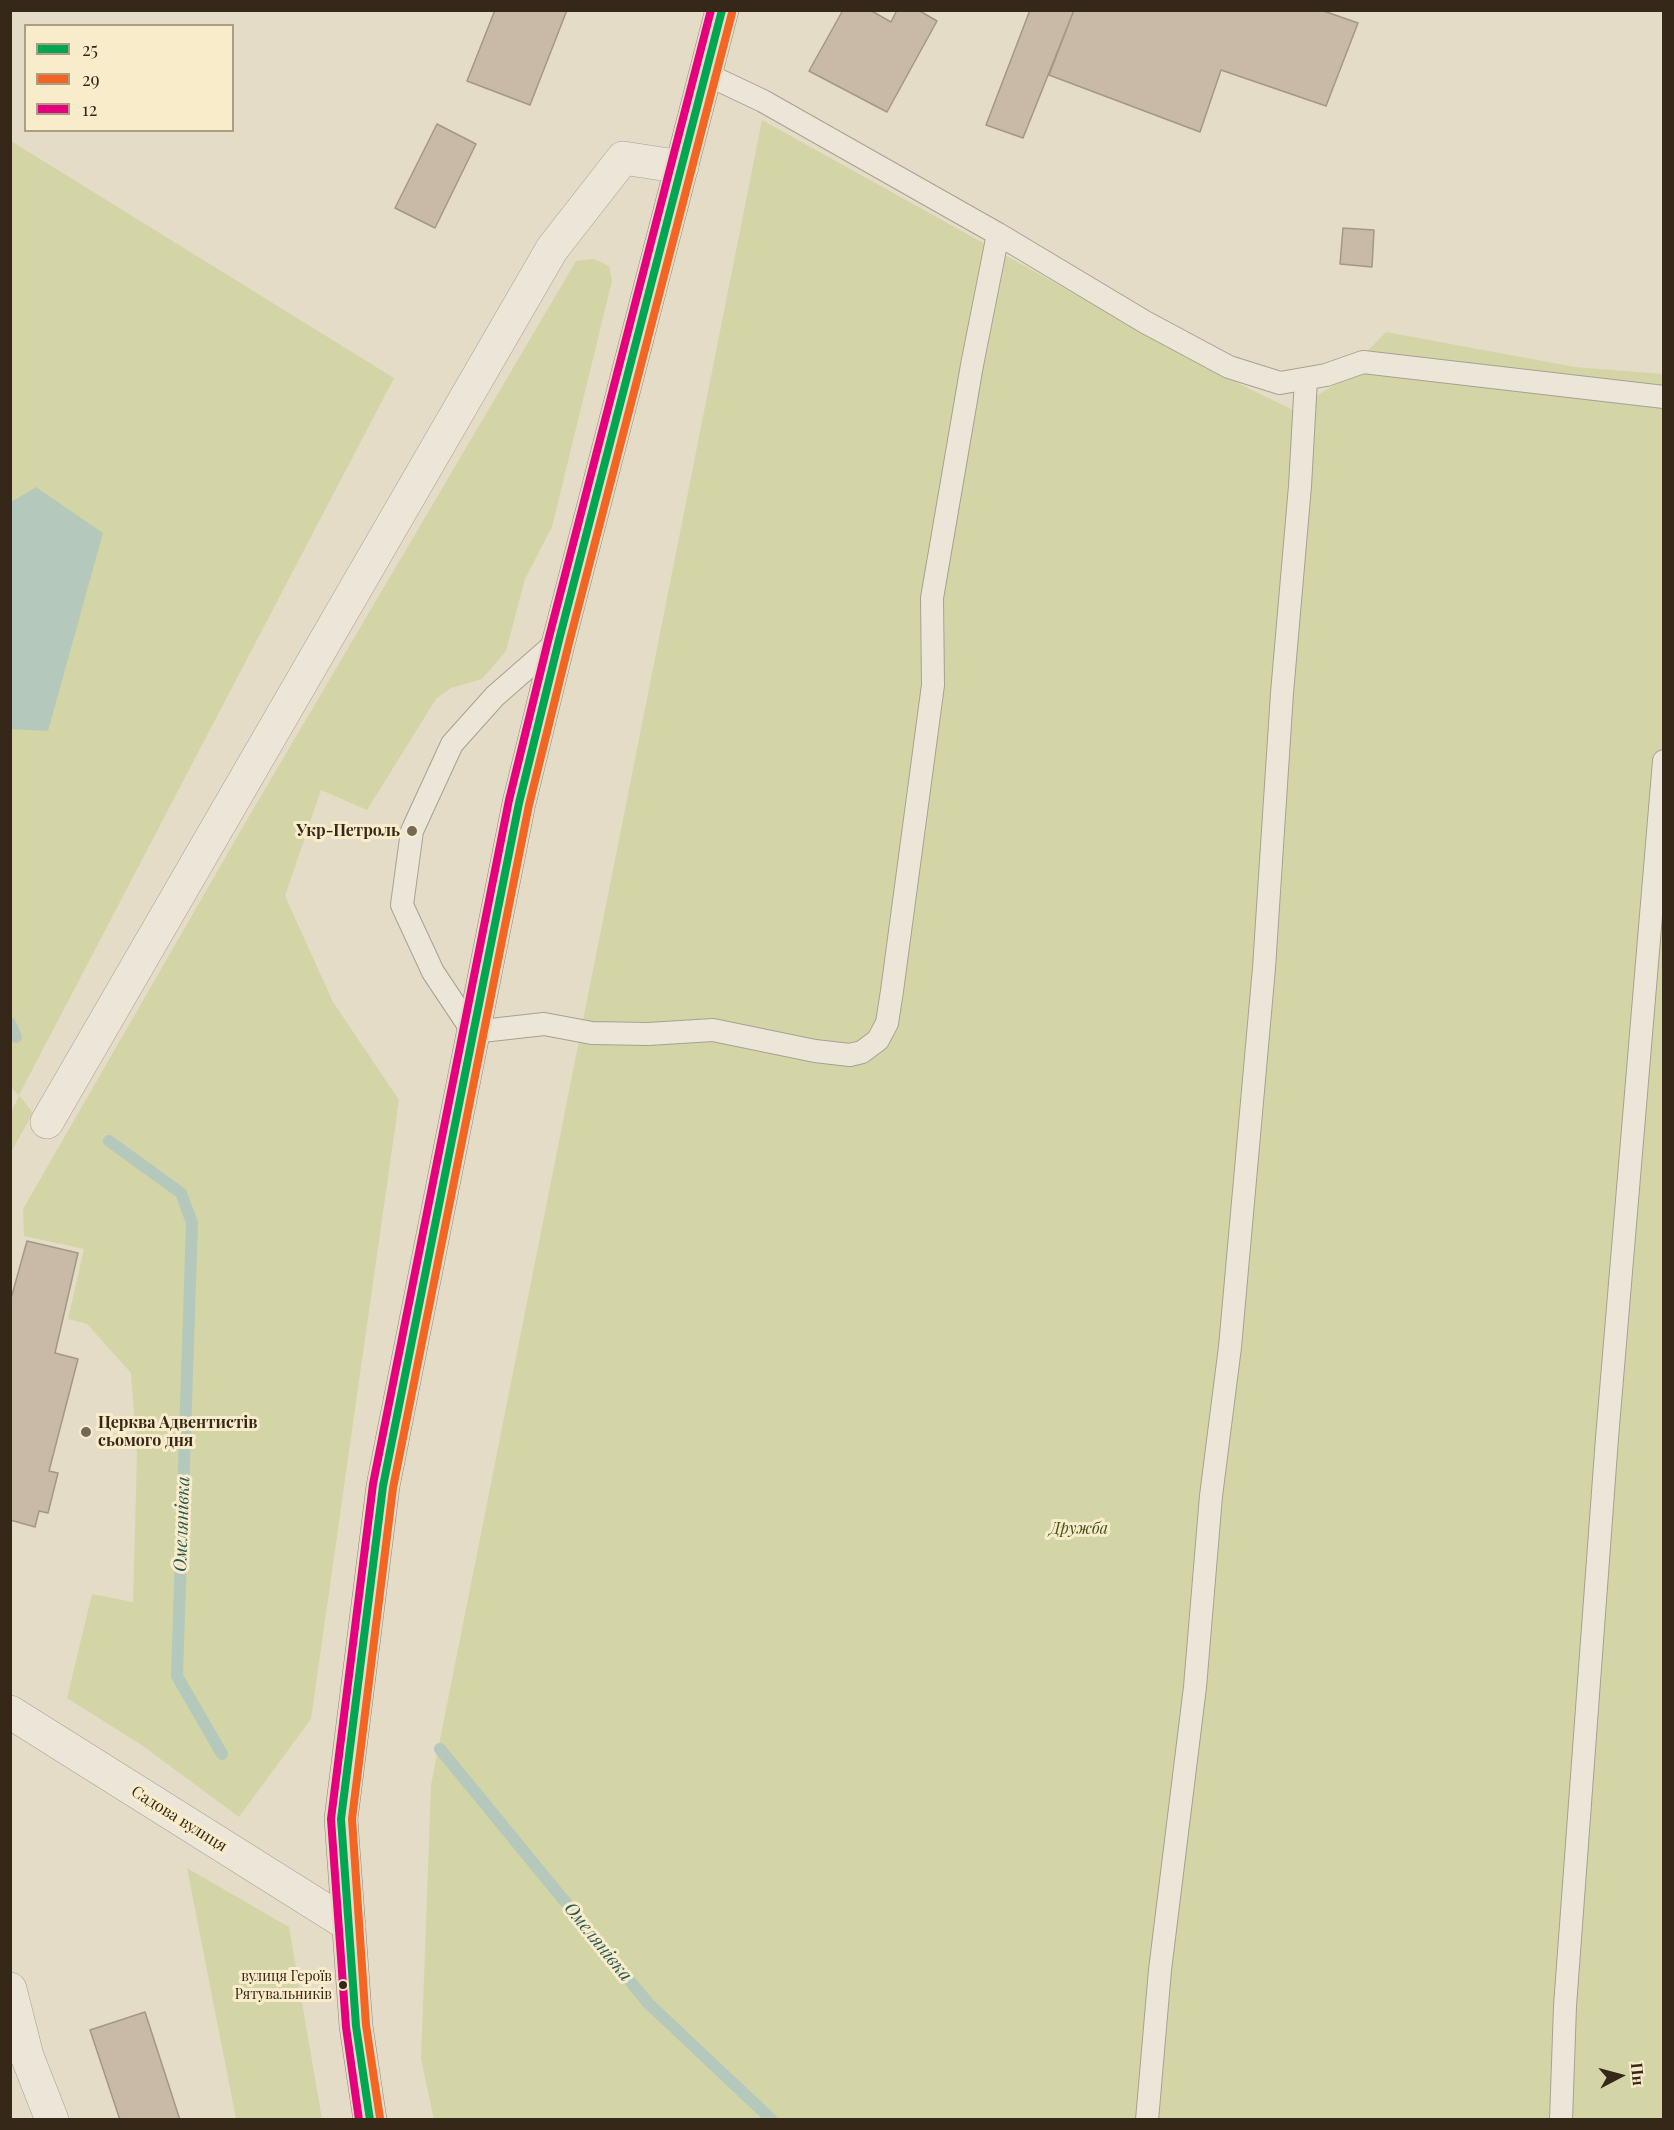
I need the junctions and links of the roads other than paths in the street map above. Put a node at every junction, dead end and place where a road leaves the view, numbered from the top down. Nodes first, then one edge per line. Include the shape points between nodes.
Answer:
1 (722, 10) edge
2 (706, 74) junction
3 (682, 167) junction
4 (998, 234) junction
5 (1306, 379) junction
6 (1664, 397) edge
7 (559, 640) junction
8 (1664, 761) edge
9 (473, 1032) junction
10 (47, 1122) dead end
11 (10, 1712) edge
12 (349, 1925) junction
13 (10, 1989) edge
14 (52, 2120) edge
15 (370, 2120) edge
16 (1147, 2120) edge
17 (1561, 2120) edge

1 - 2 main road
2 - 3 main road
2 - 4 lane via 763,101
3 - 7 main road
3 - 10 street via 623,158 552,249
4 - 5 lane via 1229,367 1280,383
4 - 9 lane via 932,598 933,685 887,1023 878,1040 862,1052 850,1055 712,1030 592,1033 544,1024
5 - 6 lane via 1364,362
5 - 16 lane via 1264,968 1230,1347 1211,1497 1195,1687 1160,1970
7 - 9 main road via 519,803
7 - 9 lane via 495,696 452,744 412,831 402,905 433,972
8 - 17 lane via 1607,1438 1565,2006
9 - 12 main road via 383,1486 341,1819
11 - 12 street, Садова вулиця
12 - 15 main road via 356,2026
13 - 14 street via 27,2056

